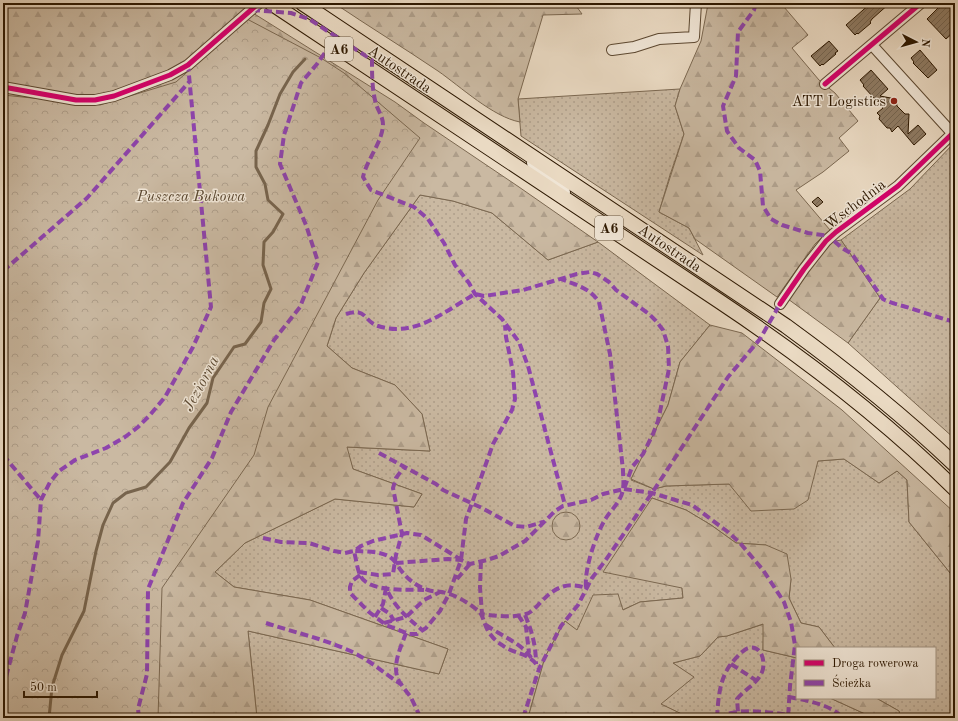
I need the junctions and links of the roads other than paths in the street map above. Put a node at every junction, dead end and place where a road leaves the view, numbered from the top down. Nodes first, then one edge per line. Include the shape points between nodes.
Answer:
1 (259, 3) edge
2 (271, 3) edge
3 (302, 3) edge
4 (696, 3) edge
5 (921, 3) edge
6 (872, 45) junction
7 (612, 50) dead end
8 (826, 84) dead end
9 (3, 87) edge
10 (954, 132) edge
11 (506, 139) junction
12 (498, 154) junction
13 (546, 175) junction
14 (593, 196) junction
15 (590, 215) junction
16 (780, 304) dead end
17 (955, 465) edge
18 (955, 489) edge

1 - 9 street via 188,65 170,76 114,96 76,100
2 - 12 highway, Autostrada / A6
3 - 11 highway, Autostrada / A6
4 - 7 street via 694,37 659,39 634,47
5 - 6 street
6 - 8 street
6 - 10 street
10 - 16 street, Wschodnia via 898,186 826,241
11 - 13 street
11 - 14 highway, Autostrada / A6
12 - 13 street
12 - 15 highway, Autostrada / A6
13 - 14 street
13 - 15 street
14 - 17 highway, Autostrada / A6 via 758,306 836,362 913,426
15 - 18 highway, Autostrada / A6 via 748,321 823,375 899,437

